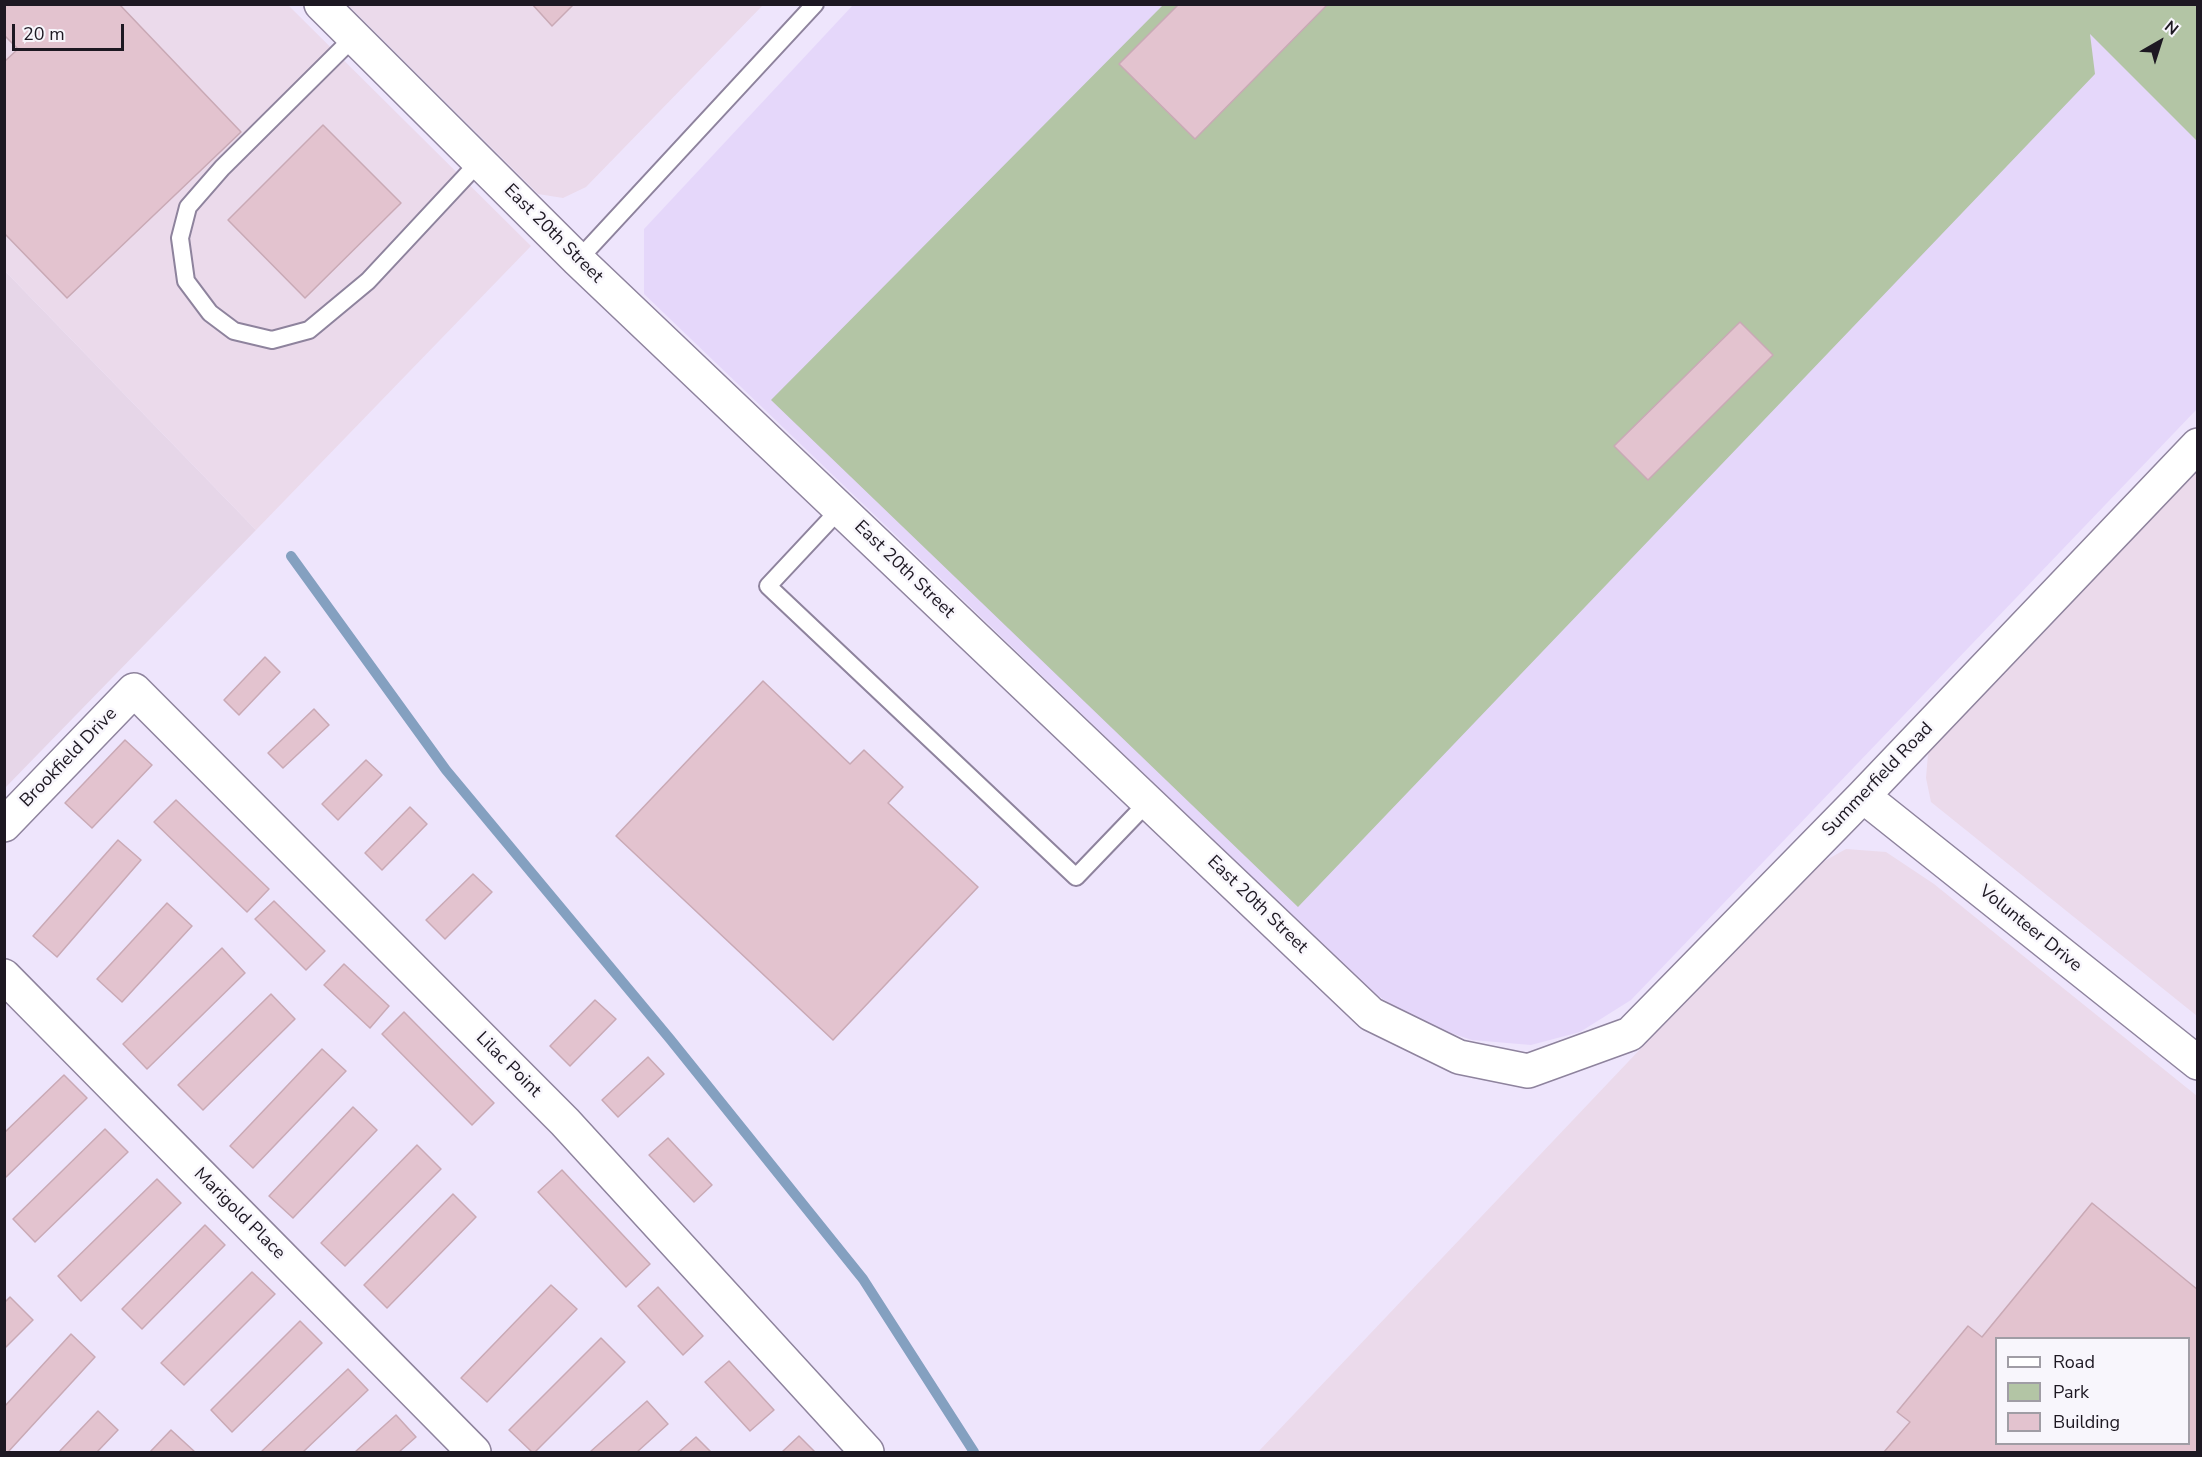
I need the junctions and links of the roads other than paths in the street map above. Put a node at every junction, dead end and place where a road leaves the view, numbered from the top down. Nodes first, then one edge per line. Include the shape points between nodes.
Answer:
1 (321, 4) edge
2 (815, 4) edge
3 (354, 37) junction
4 (479, 162) junction
5 (578, 260) junction
6 (2198, 445) edge
7 (840, 509) junction
8 (135, 690) joint
9 (1863, 796) junction
10 (1148, 802) junction
11 (4, 825) edge
12 (4, 976) edge
13 (2198, 1063) edge
14 (1528, 1071) joint
15 (474, 1452) edge
16 (867, 1452) edge

1 - 3 street, East 20th Street
2 - 5 lane
3 - 4 street, East 20th Street
3 - 4 lane via 188,207 180,238 186,281 210,313 234,331 272,340 309,330 368,281
4 - 5 street, East 20th Street
5 - 7 street, East 20th Street
6 - 9 street, Summerfield Road
7 - 10 street, East 20th Street
7 - 10 lane via 768,586 1076,878
8 - 11 street, Brookfield Drive
8 - 16 street, Lilac Point via 565,1122
9 - 13 street, Volunteer Drive
9 - 14 street, Summerfield Road via 1630,1034
10 - 14 street, East 20th Street via 1371,1014 1459,1057
12 - 15 street, Marigold Place

